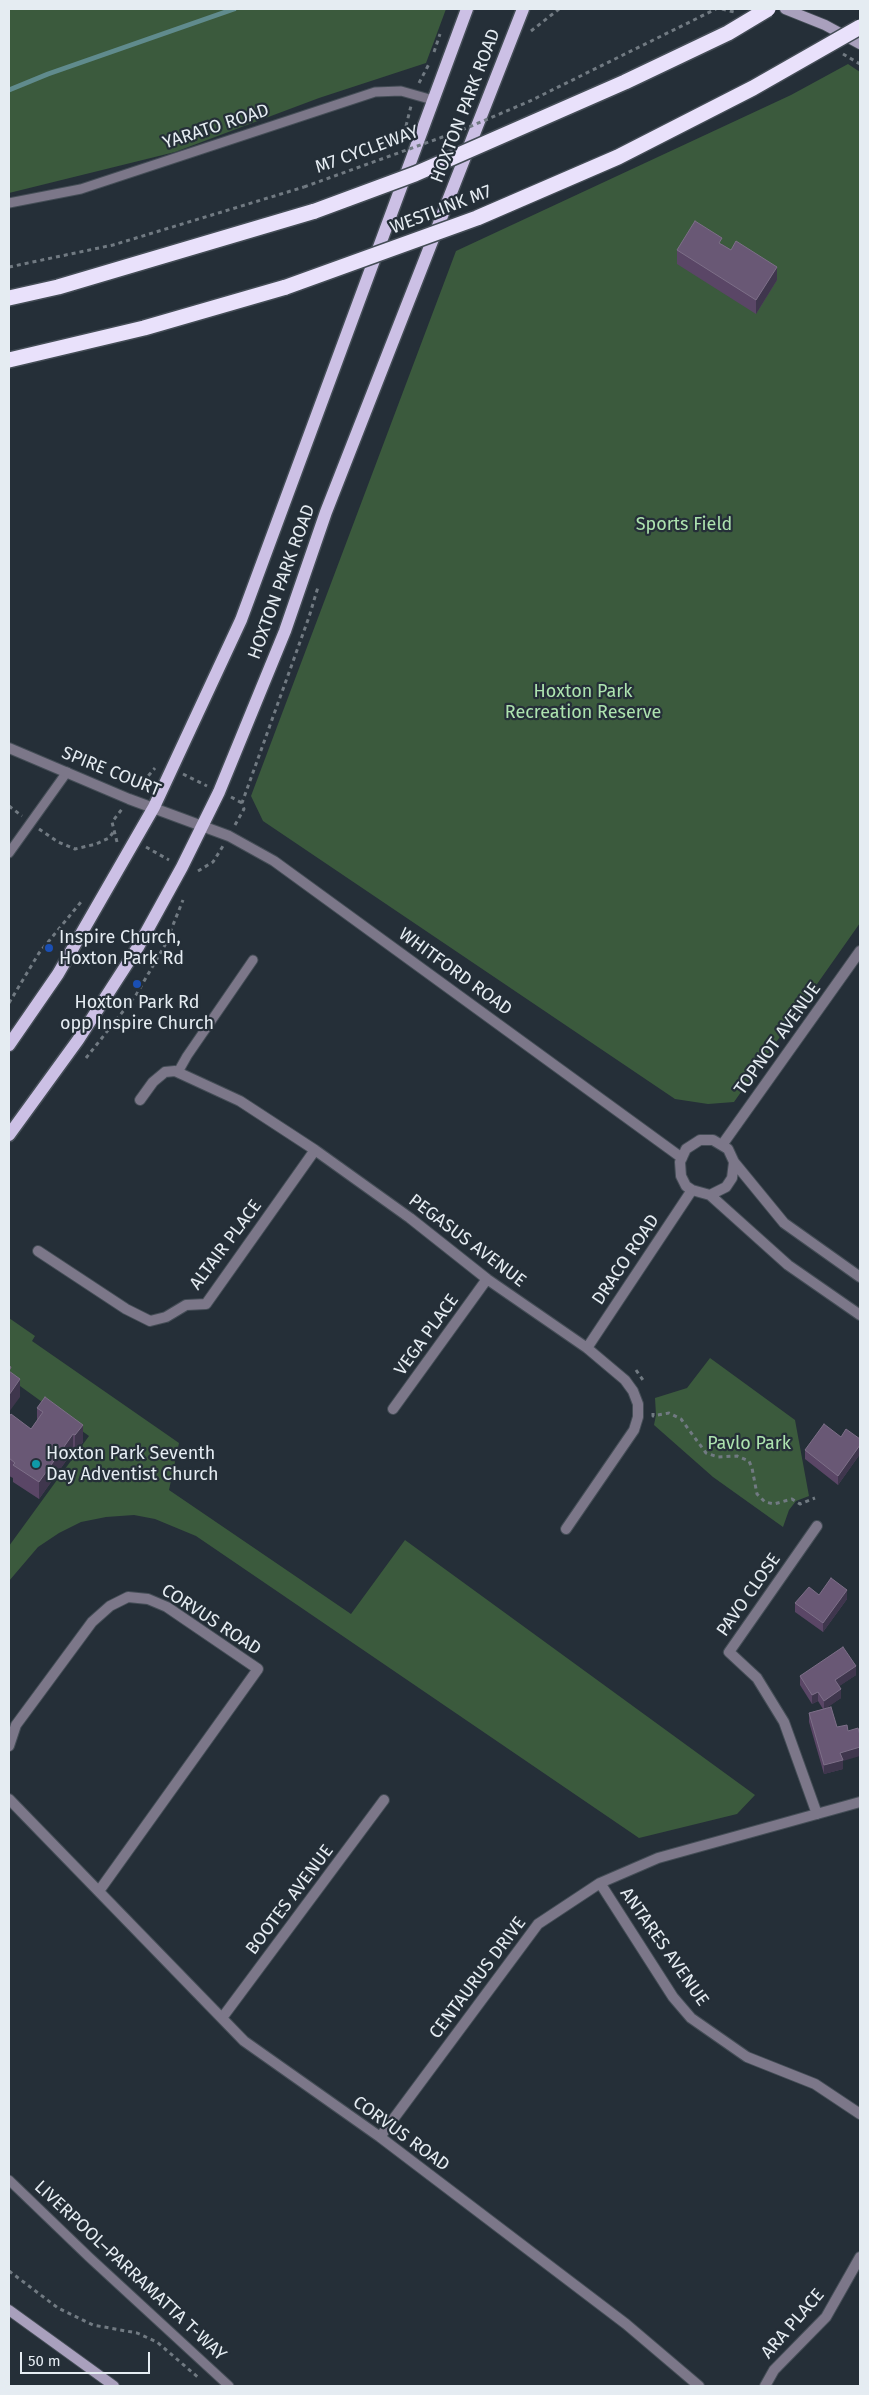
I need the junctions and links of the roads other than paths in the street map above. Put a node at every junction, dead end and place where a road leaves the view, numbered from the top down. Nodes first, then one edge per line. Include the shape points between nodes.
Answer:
1 (467, 9) edge
2 (522, 9) edge
3 (768, 9) edge
4 (785, 9) edge
5 (860, 27) edge
6 (860, 44) edge
7 (433, 100) junction
8 (9, 203) edge
9 (9, 298) edge
10 (9, 360) edge
11 (9, 748) edge
12 (67, 772) junction
13 (154, 807) junction
14 (203, 825) junction
15 (9, 853) edge
16 (860, 951) edge
17 (253, 960) dead end
18 (9, 1045) edge
19 (178, 1072) junction
20 (140, 1100) dead end
21 (9, 1135) edge
22 (722, 1145) junction
23 (314, 1150) junction
24 (682, 1158) junction
25 (734, 1162) junction
26 (692, 1190) junction
27 (710, 1195) junction
28 (38, 1251) dead end
29 (860, 1277) edge
30 (487, 1279) junction
31 (860, 1315) edge
32 (587, 1348) junction
33 (393, 1409) dead end
34 (817, 1526) dead end
35 (566, 1529) dead end
36 (9, 1746) edge
37 (9, 1799) edge
38 (384, 1800) dead end
39 (860, 1802) edge
40 (816, 1814) junction
41 (600, 1883) junction
42 (99, 1891) junction
43 (222, 2018) junction
44 (860, 2114) edge
45 (380, 2137) junction
46 (9, 2180) edge
47 (860, 2257) edge
48 (9, 2310) edge
49 (114, 2386) edge
50 (230, 2386) edge
51 (699, 2386) edge
52 (765, 2386) edge

1 - 7 main road, HOXTON PARK ROAD
2 - 14 main road, HOXTON PARK ROAD via 326,512 285,630
3 - 9 highway, bridge via 728,33 625,82 415,174 315,211 58,287
4 - 6 street
5 - 10 highway, WESTLINK M7, bridge via 753,88 618,157 477,218 286,287 144,328
7 - 8 lane, YARATO ROAD via 401,91 375,92 81,189
7 - 13 main road, HOXTON PARK ROAD via 245,611
11 - 12 street, SPIRE COURT
12 - 13 street, SPIRE COURT
12 - 15 lane
13 - 14 street, SPIRE COURT
13 - 18 main road, HOXTON PARK ROAD via 58,974
14 - 21 main road, HOXTON PARK ROAD via 138,947 103,1003
14 - 24 street, WHITFORD ROAD via 274,861
16 - 22 street, TOPNOT AVENUE
17 - 19 lane
19 - 20 street via 165,1072
19 - 23 street, PEGASUS AVENUE via 240,1102
22 - 24 street via 714,1140 700,1140 686,1149
22 - 25 street via 728,1149
23 - 28 street, ALTAIR PLACE via 206,1304 186,1305 166,1317 150,1321 126,1309
23 - 30 street, PEGASUS AVENUE via 410,1218
24 - 26 street via 681,1176
25 - 27 street via 732,1178 726,1188
25 - 29 street via 784,1223
26 - 27 street
26 - 32 street, DRACO ROAD
27 - 31 street via 788,1265
30 - 32 street, PEGASUS AVENUE
30 - 33 street, VEGA PLACE
32 - 35 street, PEGASUS AVENUE via 634,1391 638,1417 626,1444
34 - 40 street, PAVO CLOSE via 729,1652 757,1678 784,1722
36 - 42 street, CORVUS ROAD via 16,1725 92,1622 110,1606 128,1597 148,1599 167,1607 258,1669
37 - 42 street, CORVUS ROAD
38 - 43 street, BOOTES AVENUE
39 - 40 street, CENTAURUS DRIVE
40 - 41 street, CENTAURUS DRIVE via 658,1858
41 - 44 street, ANTARES AVENUE via 673,1997 691,2018 747,2057 815,2084
41 - 45 street, CENTAURUS DRIVE via 538,1924
42 - 43 street, CORVUS ROAD
43 - 45 street, CORVUS ROAD via 244,2041
45 - 51 street, CORVUS ROAD via 626,2324
46 - 50 lane, LIVERPOOL–PARRAMATTA T-WAY
47 - 52 street, ARA PLACE via 826,2316 774,2370
48 - 49 street

